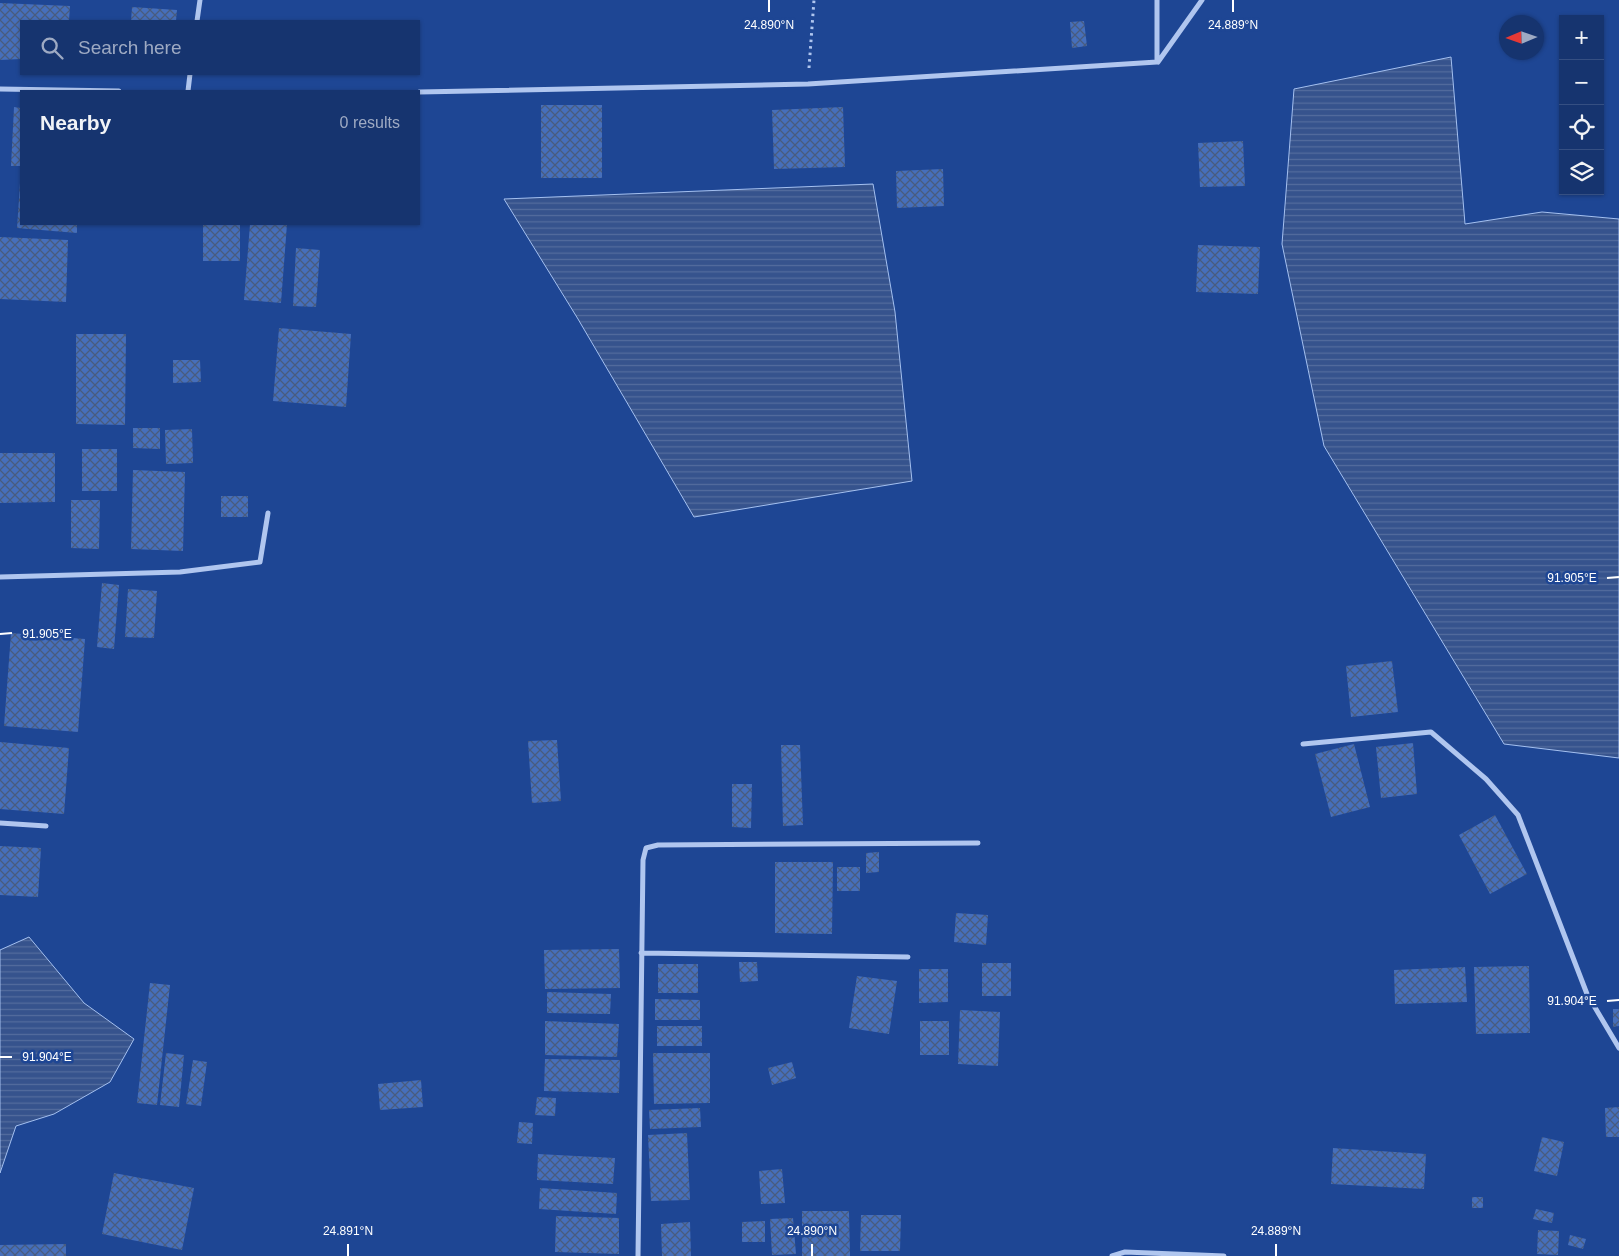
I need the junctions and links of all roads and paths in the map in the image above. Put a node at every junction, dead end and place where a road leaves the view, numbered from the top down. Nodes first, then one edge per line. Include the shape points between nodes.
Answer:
1 (200, 0) edge
2 (814, 0) edge
3 (1157, 0) edge
4 (1202, 0) edge
5 (198, 20) edge
6 (1157, 62) junction
7 (190, 75) edge
8 (808, 84) junction
9 (0, 89) edge
10 (60, 90) edge
11 (188, 90) edge
12 (420, 92) edge
13 (268, 513) dead end
14 (0, 577) edge
15 (1303, 744) dead end
16 (0, 823) edge
17 (46, 826) dead end
18 (978, 843) dead end
19 (641, 952) junction
20 (908, 957) dead end
21 (1619, 1048) edge
22 (638, 1256) edge
23 (1112, 1256) edge
24 (1224, 1256) edge

1 - 5 street
2 - 8 path
3 - 6 street
4 - 6 street
6 - 8 street
7 - 11 street
8 - 12 street
9 - 10 street
13 - 14 street via 260,562 180,572
15 - 21 street via 1431,732 1486,779 1518,815 1587,994
16 - 17 street
18 - 19 street via 658,845 646,848
19 - 20 street
19 - 22 street
23 - 24 street via 1126,1252

